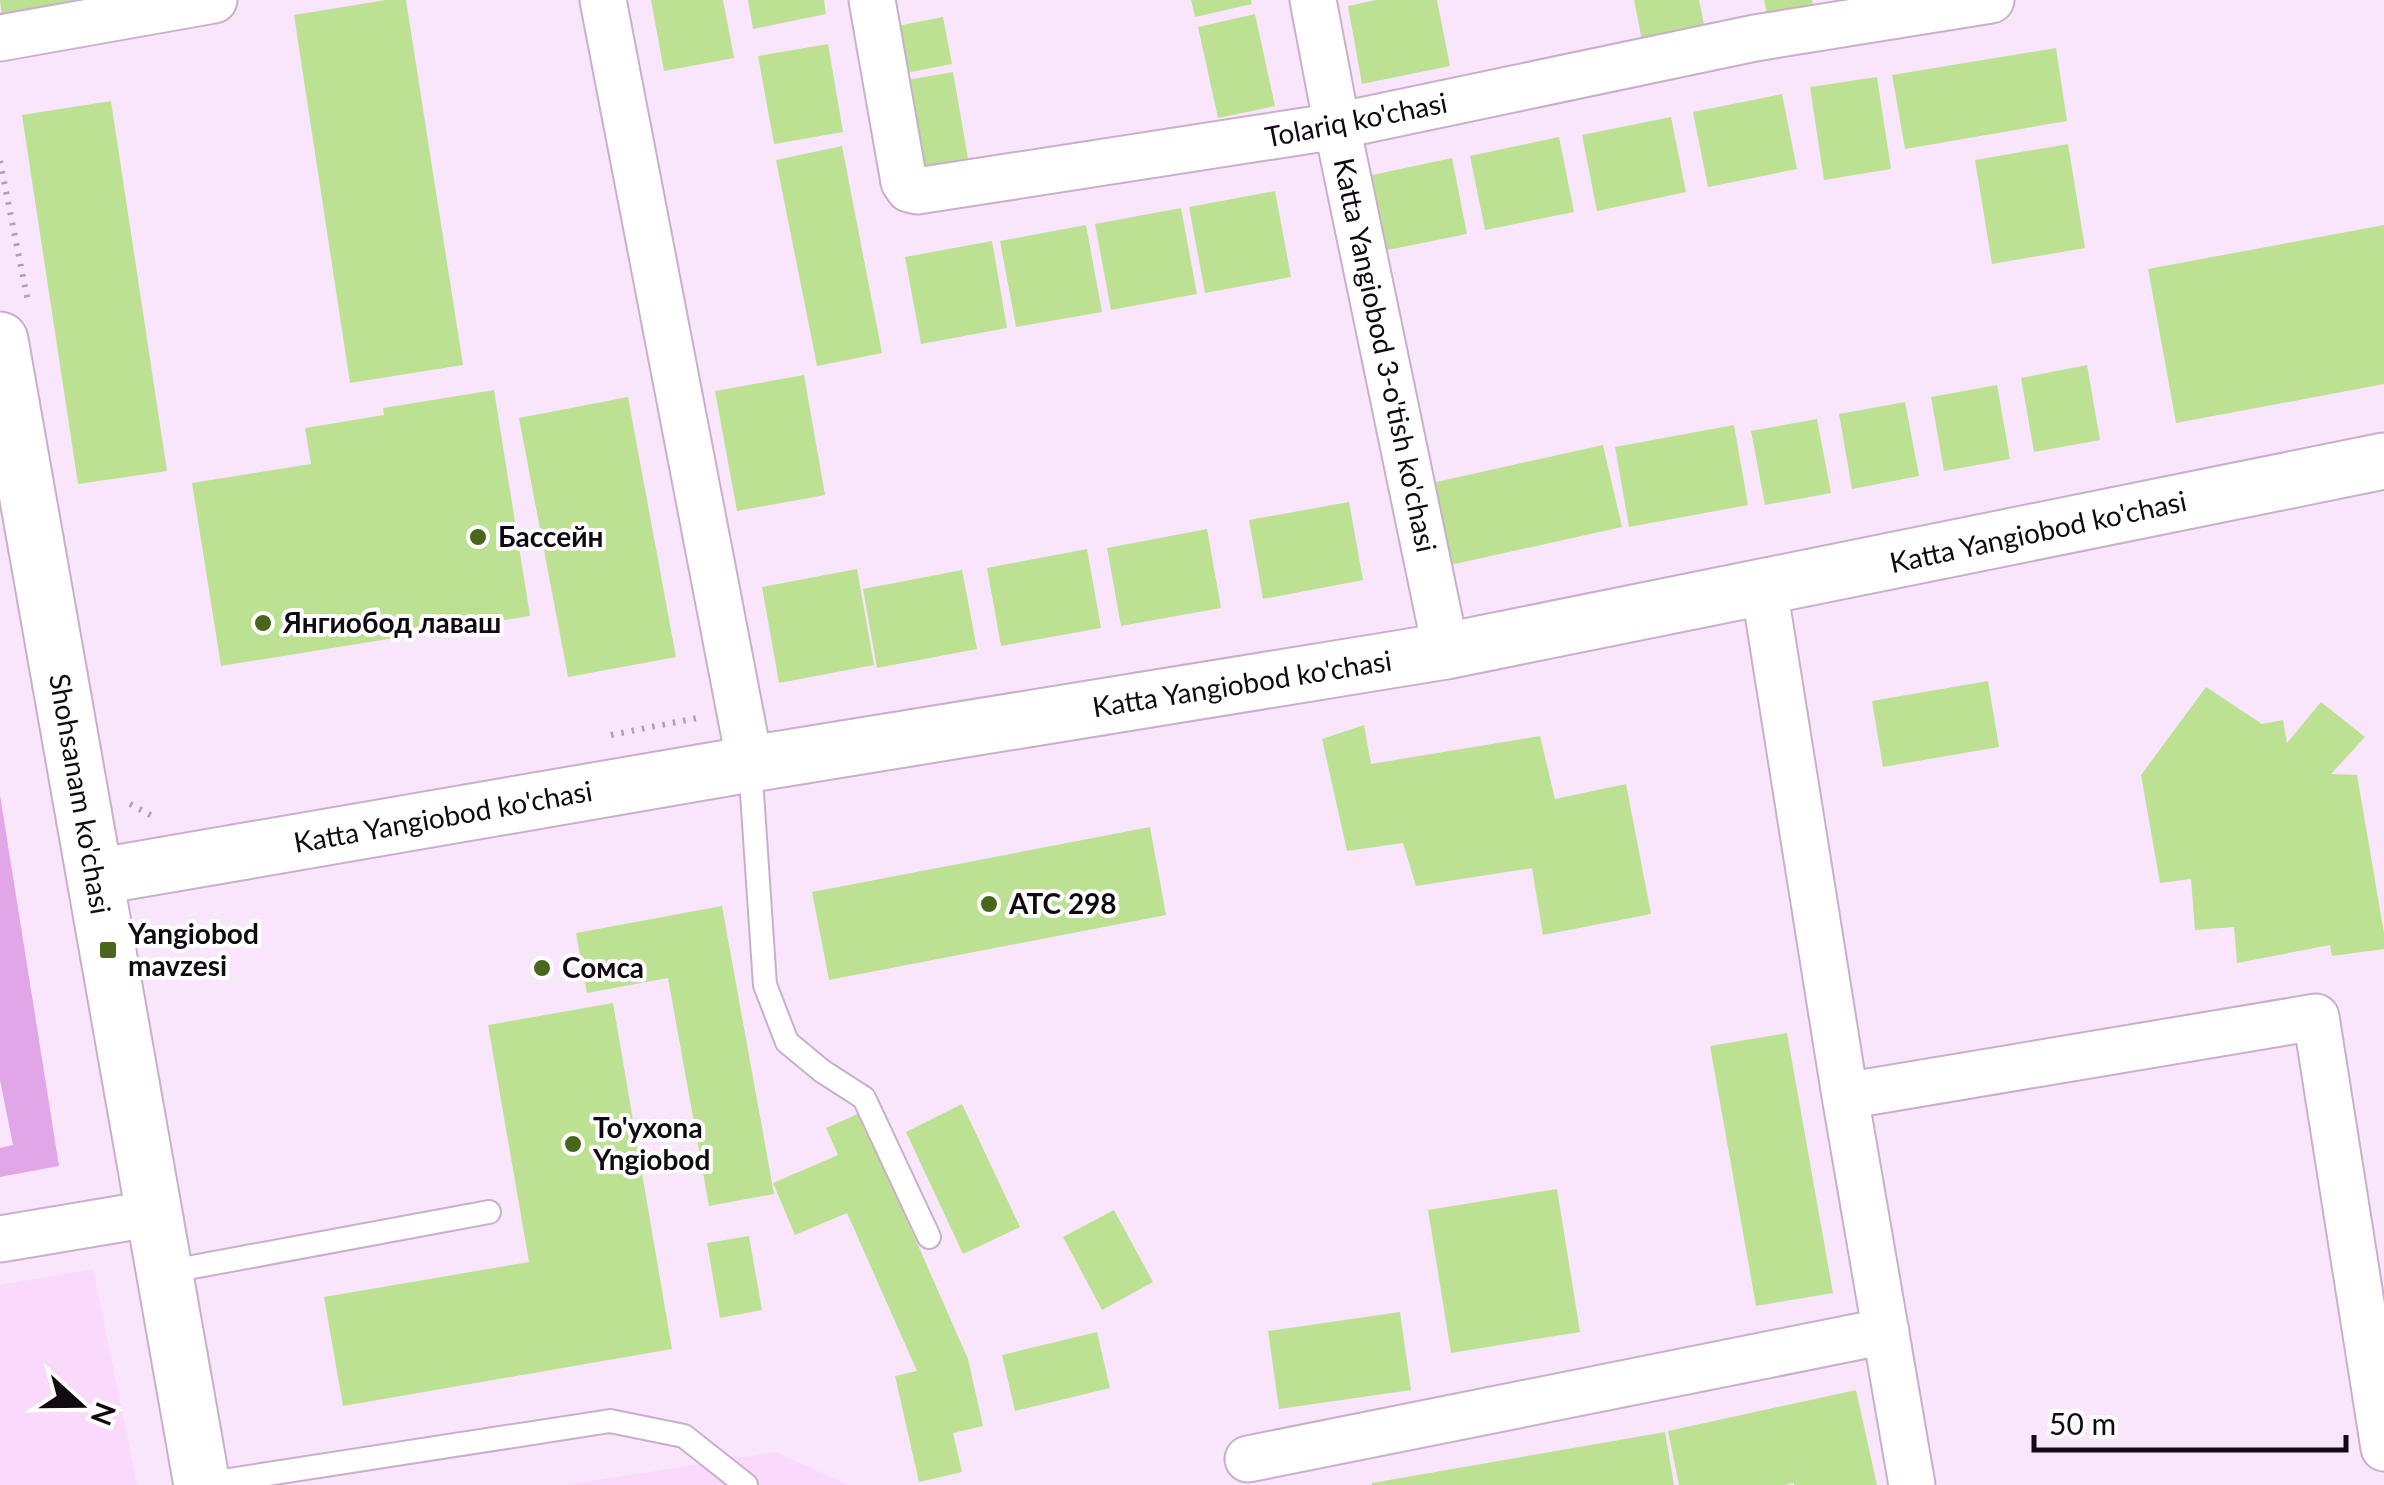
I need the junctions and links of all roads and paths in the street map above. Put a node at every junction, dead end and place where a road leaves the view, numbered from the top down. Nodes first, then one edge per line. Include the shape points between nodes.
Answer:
1 (214, 0) edge
2 (603, 0) edge
3 (872, 0) edge
4 (1313, 0) edge
5 (1991, 0) edge
6 (1752, 19) edge
7 (0, 38) edge
8 (1337, 126) junction
9 (0, 161) edge
10 (16, 328) edge
11 (2384, 462) edge
12 (14, 501) edge
13 (1764, 588) junction
14 (1446, 651) junction
15 (739, 710) junction
16 (605, 736) dead end
17 (750, 764) junction
18 (126, 786) dead end
19 (164, 822) dead end
20 (95, 878) junction
21 (1845, 1096) junction
22 (489, 1212) dead end
23 (156, 1214) junction
24 (929, 1237) dead end
25 (0, 1239) edge
26 (166, 1272) junction
27 (1886, 1331) junction
28 (2384, 1448) edge
29 (1248, 1459) dead end
30 (202, 1485) edge
31 (746, 1485) edge
32 (1912, 1485) edge

1 - 7 street
2 - 15 street
3 - 8 street, Tolariq ko'chasi via 904,182 916,191
4 - 8 street, Katta Yangiobod 3-o'tish ko'chasi
5 - 6 street, Tolariq ko'chasi
6 - 8 street, Tolariq ko'chasi
8 - 14 street, Katta Yangiobod 3-o'tish ko'chasi
9 - 10 path
10 - 12 street, Shohsanam ko'chasi
11 - 13 street, Katta Yangiobod ko'chasi
12 - 20 street, Shohsanam ko'chasi
13 - 14 street, Katta Yangiobod ko'chasi
13 - 21 street
14 - 17 street, Katta Yangiobod ko'chasi
15 - 16 path
15 - 17 street
17 - 20 street, Katta Yangiobod ko'chasi
17 - 24 lane via 766,985 776,1014 787,1042 864,1098
18 - 19 path via 130,805
20 - 23 street, Shohsanam ko'chasi
21 - 27 street
21 - 28 street via 2316,1017
22 - 26 lane
23 - 25 street
23 - 26 street, Shohsanam ko'chasi
26 - 30 street, Shohsanam ko'chasi
27 - 29 street
27 - 32 street
30 - 31 lane via 610,1421 684,1436

